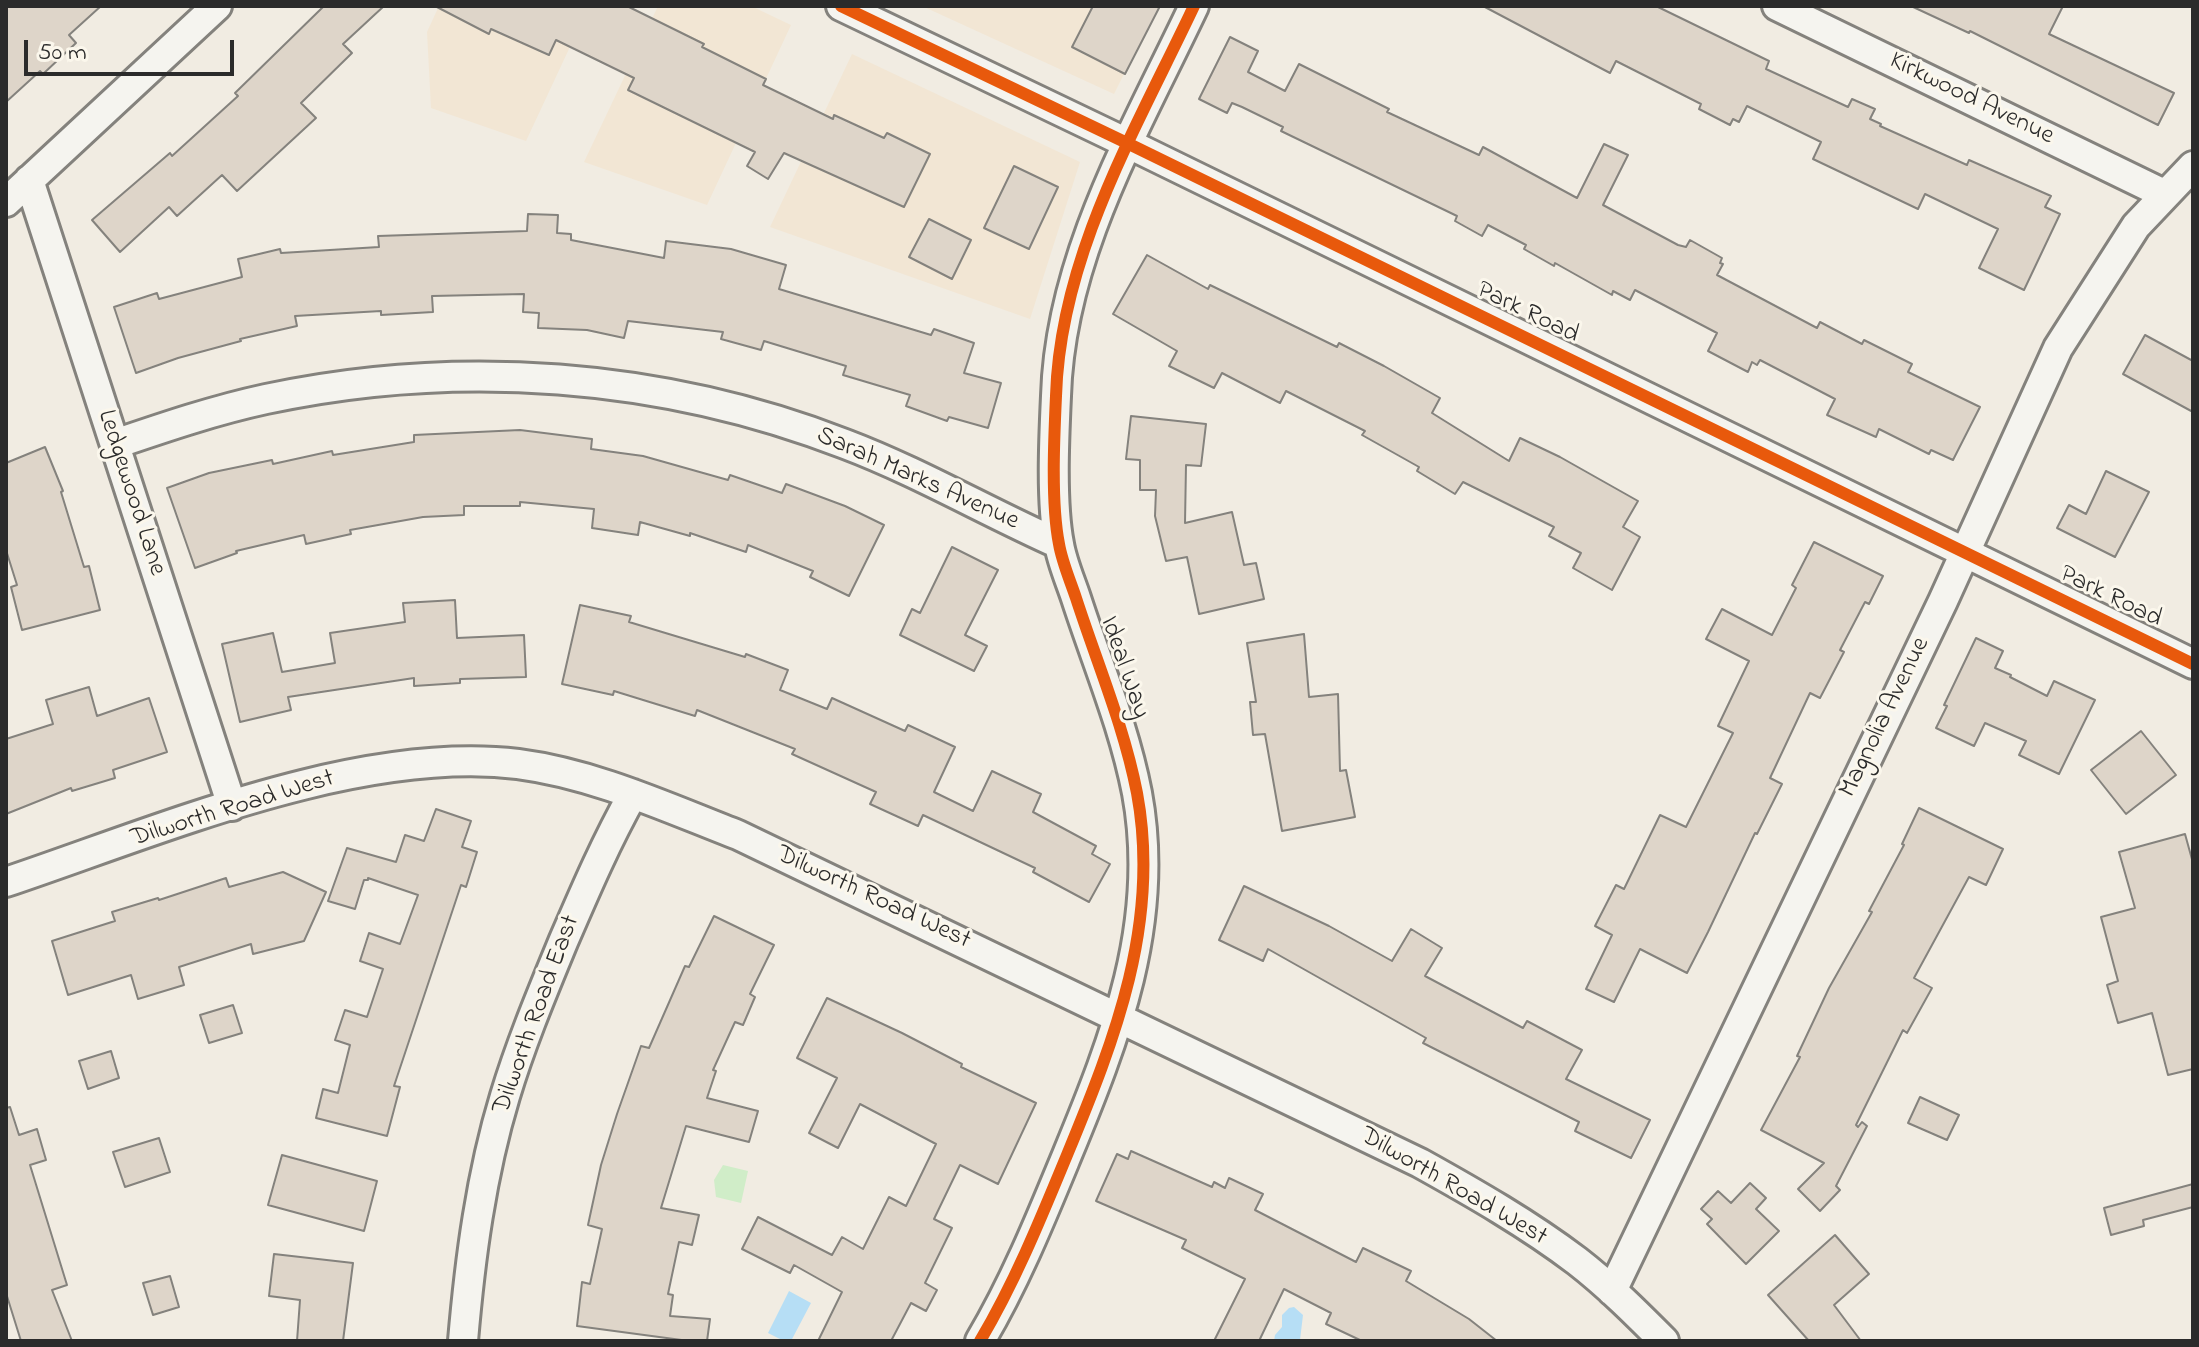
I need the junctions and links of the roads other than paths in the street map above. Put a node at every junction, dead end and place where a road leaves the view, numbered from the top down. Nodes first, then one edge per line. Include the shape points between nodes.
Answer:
1 (217, 6) edge
2 (841, 6) edge
3 (1194, 6) edge
4 (1777, 6) edge
5 (1129, 144) junction
6 (2193, 166) edge
7 (29, 180) junction
8 (2164, 194) junction
9 (6, 202) edge
10 (115, 444) junction
11 (1059, 544) junction
12 (1964, 551) junction
13 (2193, 664) edge
14 (633, 794) junction
15 (232, 806) junction
16 (6, 882) edge
17 (1120, 1017) junction
18 (1612, 1291) junction
19 (463, 1341) edge
20 (980, 1341) edge
21 (1664, 1341) edge

1 - 7 street
2 - 5 street, Park Road
3 - 5 street, Ideal Way
4 - 8 street, Kirkwood Avenue
5 - 11 street, Ideal Way via 1095,215 1059,352
5 - 12 street, Park Road
6 - 8 street, Magnolia Avenue
7 - 9 street
7 - 10 street, Ledgewood Lane
8 - 12 street, Magnolia Avenue via 2136,226 2065,335
10 - 11 street, Sarah Marks Avenue via 265,399 351,384 443,377 581,381 712,403 801,428 934,482
10 - 15 street, Ledgewood Lane
11 - 17 street, Ideal Way via 1123,733 1141,826 1137,945
12 - 13 street, Park Road
12 - 18 street, Magnolia Avenue
14 - 15 street, Dilworth Road West via 518,764 460,762 391,767
14 - 17 street, Dilworth Road West via 738,835
14 - 19 street, Dilworth Road East via 601,852 505,1095 474,1235
15 - 16 street, Dilworth Road West
17 - 18 street, Dilworth Road West via 1460,1185 1577,1261
17 - 20 street, Ideal Way via 1041,1221
18 - 21 street, Dilworth Road West

